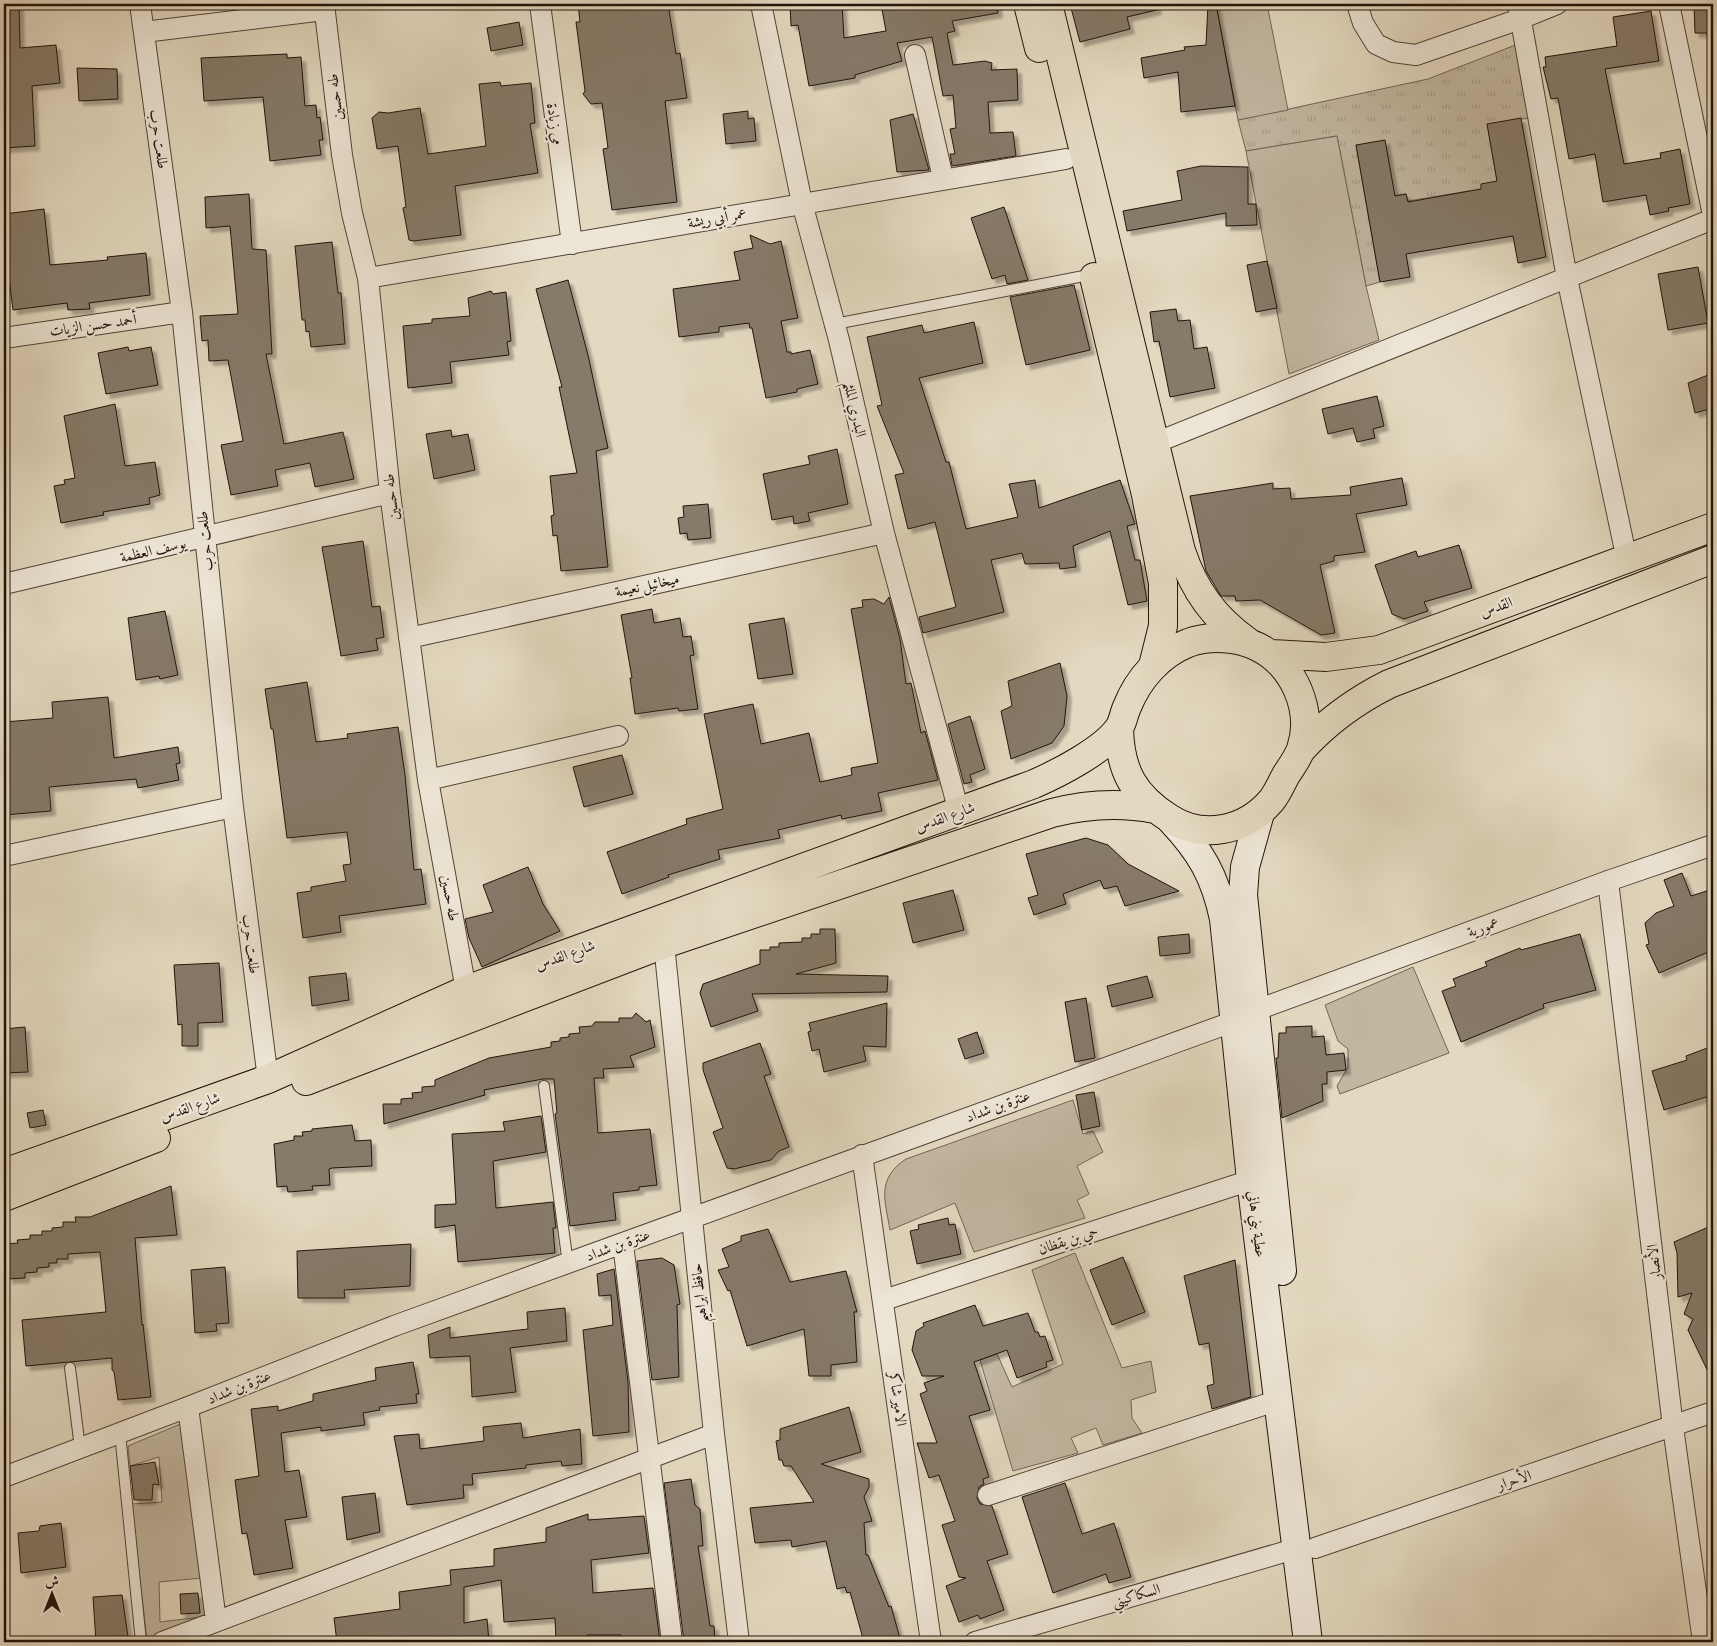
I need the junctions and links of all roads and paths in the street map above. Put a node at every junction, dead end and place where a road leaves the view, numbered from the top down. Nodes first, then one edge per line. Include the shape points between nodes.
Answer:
1 (140, 4) edge
2 (540, 4) edge
3 (760, 4) edge
4 (1028, 4) edge
5 (1048, 4) edge
6 (1357, 4) edge
7 (1557, 4) edge
8 (1669, 4) edge
9 (324, 7) edge
10 (1519, 11) edge
11 (144, 32) junction
12 (915, 55) dead end
13 (1066, 159) junction
14 (943, 178) junction
15 (802, 202) junction
16 (1713, 215) edge
17 (1713, 219) edge
18 (572, 244) junction
19 (1094, 274) junction
20 (368, 278) junction
21 (1567, 278) junction
22 (182, 312) junction
23 (835, 324) junction
24 (4, 338) edge
25 (1155, 444) junction
26 (390, 493) junction
27 (1713, 527) edge
28 (884, 533) junction
29 (205, 538) junction
30 (1627, 560) junction
31 (1713, 560) edge
32 (4, 584) edge
33 (410, 638) junction
34 (1262, 649) junction
35 (1154, 666) junction
36 (1119, 728) junction
37 (618, 736) dead end
38 (1301, 750) junction
39 (428, 780) junction
40 (233, 807) junction
41 (959, 812) junction
42 (1260, 813) junction
43 (1163, 814) junction
44 (1713, 845) edge
45 (4, 856) edge
46 (1608, 881) junction
47 (664, 944) junction
48 (466, 990) junction
49 (1244, 1016) junction
50 (268, 1079) junction
51 (544, 1086) dead end
52 (862, 1155) junction
53 (4, 1173) edge
54 (1251, 1180) junction
55 (4, 1197) edge
56 (690, 1218) junction
57 (623, 1244) junction
58 (568, 1264) junction
59 (884, 1300) junction
60 (70, 1368) dead end
61 (1279, 1400) junction
62 (188, 1408) junction
63 (1713, 1412) edge
64 (1673, 1427) junction
65 (120, 1433) junction
66 (714, 1434) junction
67 (80, 1448) junction
68 (649, 1458) junction
69 (4, 1477) edge
70 (988, 1495) dead end
71 (1306, 1548) junction
72 (216, 1621) junction
73 (141, 1642) edge
74 (162, 1642) edge
75 (672, 1642) edge
76 (740, 1642) edge
77 (931, 1642) edge
78 (975, 1642) edge
79 (1308, 1642) edge
80 (1326, 1642) edge
81 (1703, 1642) edge

1 - 11 street, طلعت حرب
2 - 18 street, مي زيادة
3 - 15 street, البدري الملثم
4 - 13 main road
5 - 25 main road
6 - 10 street via 1363,23 1376,44 1394,52 1416,55
7 - 10 street
8 - 16 street
9 - 11 street
9 - 20 street, طه حسين via 342,155
10 - 21 street
11 - 22 street, طلعت حرب
12 - 14 street
13 - 14 street, عمر أبي ريشة
13 - 19 main road
14 - 15 street, عمر أبي ريشة
15 - 18 street, عمر أبي ريشة
15 - 23 street, البدري الملثم
17 - 21 street
18 - 20 street, عمر أبي ريشة
19 - 23 lane
19 - 35 main road via 1146,495 1163,583 1164,626
20 - 26 street, طه حسين
21 - 25 street
21 - 30 street
22 - 24 street, أحمد حسن الزيات
22 - 29 street, طلعت حرب
23 - 28 street, البدري الملثم
25 - 34 main road via 1189,574 1214,614
26 - 29 street, يوسف العظمة
26 - 33 street, طه حسين
27 - 30 main road, القدس
28 - 33 street, ميخائيل نعيمة
28 - 41 street, البدري الملثم
29 - 32 street, يوسف العظمة
29 - 40 street, طلعت حرب
30 - 34 main road, القدس via 1379,650 1326,657
31 - 38 main road via 1389,684 1341,712
33 - 39 street, طه حسين
34 - 35 main road, القدس via 1231,639 1210,638 1189,643
34 - 38 main road via 1290,674 1301,697 1305,723
35 - 36 main road via 1127,705
36 - 41 main road, شارع القدس via 1088,754 1053,775
36 - 43 main road via 1120,751 1126,773 1138,793
37 - 39 street
38 - 42 main road via 1272,800
39 - 48 street, طه حسين
40 - 45 street
40 - 50 street, طلعت حرب
41 - 48 main road, شارع القدس
42 - 43 main road via 1244,823 1216,830 1188,827
42 - 49 main road via 1245,867
43 - 47 main road via 1134,805 1093,804 1052,813
43 - 49 main road, عطية بني هاني via 1191,841 1207,865 1218,891
44 - 46 street, عمورية
46 - 49 street, عمورية
46 - 64 street, الأنصار
47 - 55 main road
47 - 56 street, حافظ ابراهيم
48 - 50 main road, شارع القدس
49 - 52 street, عنترة بن شداد
49 - 54 main road, عطية بني هاني
49 - 71 main road via 1271,1180
50 - 53 main road, شارع القدس
51 - 58 lane
52 - 56 street, عنترة بن شداد
52 - 59 street, الامير شاكر
54 - 59 street, حي بن يقظان
54 - 61 main road, عطية بني هاني
56 - 57 street, عنترة بن شداد
56 - 66 street, حافظ ابراهيم
57 - 58 street, عنترة بن شداد
57 - 68 street
58 - 62 street, عنترة بن شداد via 394,1326
59 - 77 street, الامير شاكر
60 - 67 lane
61 - 70 street
61 - 71 main road, عطية بني هاني
62 - 65 street, عنترة بن شداد
62 - 72 street
63 - 64 street, الأحرار
64 - 71 street, الأحرار
64 - 81 street, الأنصار
65 - 67 street, عنترة بن شداد
65 - 73 lane
66 - 68 street
66 - 76 street, حافظ ابراهيم
67 - 69 street, عنترة بن شداد
68 - 72 street
68 - 75 street
71 - 78 street, السكاكيني
71 - 79 main road, عطية بني هاني
71 - 80 main road
72 - 74 street

